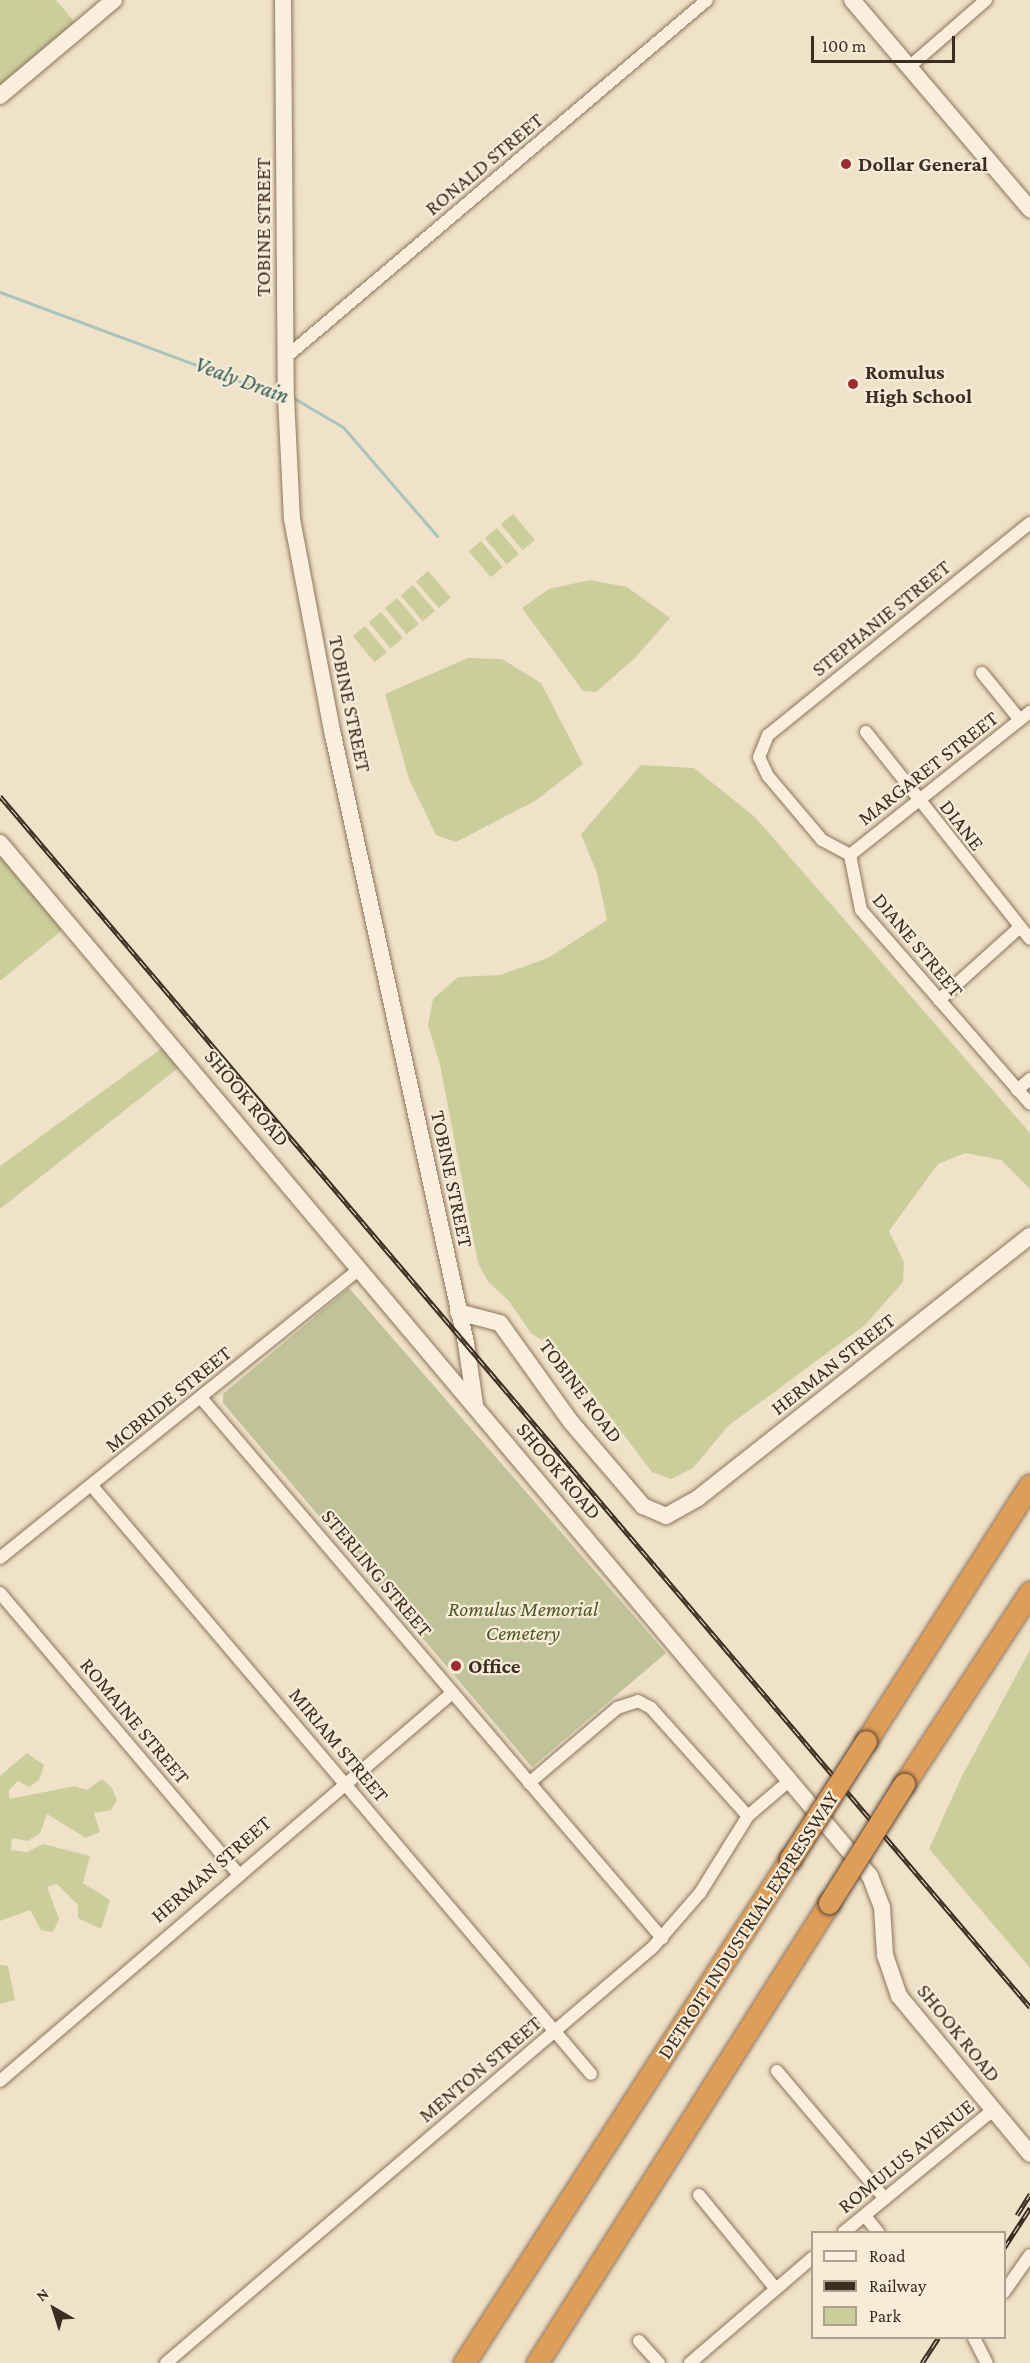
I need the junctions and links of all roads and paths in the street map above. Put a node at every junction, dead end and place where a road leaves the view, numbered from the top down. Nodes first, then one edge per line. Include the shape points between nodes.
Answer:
1 (114, 0) edge
2 (283, 0) edge
3 (707, 0) edge
4 (852, 0) edge
5 (986, 0) edge
6 (909, 67) junction
7 (0, 96) edge
8 (1030, 209) edge
9 (286, 357) junction
10 (1030, 523) edge
11 (982, 673) dead end
12 (1025, 716) edge
13 (866, 732) dead end
14 (918, 800) junction
15 (0, 843) edge
16 (850, 855) junction
17 (1020, 927) junction
18 (1030, 939) edge
19 (939, 1000) junction
20 (1030, 1079) edge
21 (1017, 1090) junction
22 (1030, 1104) edge
23 (1030, 1236) edge
24 (359, 1269) junction
25 (459, 1312) junction
26 (202, 1399) junction
27 (475, 1406) junction
28 (1030, 1485) edge
29 (92, 1486) junction
30 (658, 1515) joint
31 (0, 1558) edge
32 (1030, 1592) edge
33 (0, 1593) edge
34 (1030, 1607) edge
35 (452, 1693) junction
36 (790, 1780) junction
37 (529, 1783) junction
38 (346, 1784) junction
39 (904, 1784) junction
40 (748, 1816) junction
41 (239, 1875) junction
42 (662, 1938) junction
43 (555, 2030) junction
44 (777, 2071) dead end
45 (591, 2074) dead end
46 (0, 2081) edge
47 (993, 2110) junction
48 (1030, 2154) edge
49 (699, 2194) dead end
50 (885, 2199) junction
51 (865, 2216) junction
52 (555, 2223) junction
53 (845, 2231) edge
54 (877, 2231) edge
55 (1030, 2255) edge
56 (811, 2260) edge
57 (775, 2289) junction
58 (1006, 2291) edge
59 (975, 2339) edge
60 (639, 2341) dead end
61 (166, 2363) edge
62 (457, 2363) edge
63 (465, 2363) edge
64 (537, 2363) edge
65 (658, 2363) edge
66 (690, 2363) edge
67 (987, 2363) edge

1 - 7 street
2 - 9 street, TOBINE STREET
3 - 9 street, RONALD STREET
4 - 6 street
5 - 6 street
6 - 8 street
9 - 25 street, TOBINE STREET via 287,475 297,550
10 - 16 street, STEPHANIE STREET via 797,710 759,748 761,766 792,807 822,840
11 - 12 street
12 - 14 street, MARGARET STREET
13 - 14 street, DIANE
14 - 16 street, MARGARET STREET
14 - 17 street, DIANE
15 - 24 street, SHOOK ROAD
16 - 19 street, DIANE STREET via 861,910
17 - 18 street, DIANE
17 - 19 street
19 - 21 street, DIANE STREET
20 - 21 street
21 - 22 street, DIANE STREET
23 - 30 street, HERMAN STREET via 677,1514
24 - 26 street, MCBRIDE STREET
24 - 27 street, SHOOK ROAD
25 - 27 street, TOBINE STREET
25 - 30 street, TOBINE ROAD via 500,1323 572,1422 643,1506
26 - 29 street, MCBRIDE STREET
26 - 35 street, STERLING STREET
27 - 36 street, SHOOK ROAD
28 - 52 highway, DETROIT INDUSTRIAL EXPRESSWAY, bridge
29 - 31 street, MCBRIDE STREET
29 - 38 street, MIRIAM STREET
32 - 39 highway
33 - 41 street, ROMAINE STREET
34 - 39 highway via 916,1783
35 - 37 street, STERLING STREET
35 - 38 street, HERMAN STREET
36 - 40 street, MENTON STREET
36 - 47 street, SHOOK ROAD via 876,1888 885,1955 899,1996
37 - 40 street via 617,1708 635,1701 651,1708
37 - 42 street, STERLING STREET
38 - 41 street, HERMAN STREET
38 - 43 street, MIRIAM STREET
39 - 64 highway, bridge
40 - 42 street, MENTON STREET via 700,1893
41 - 46 street, HERMAN STREET
42 - 43 street, MENTON STREET
43 - 45 street, MIRIAM STREET
43 - 61 street, MENTON STREET
44 - 50 street
47 - 48 street, SHOOK ROAD
47 - 50 street, ROMULUS AVENUE
49 - 57 street
50 - 51 street, ROMULUS AVENUE
51 - 53 street, ROMULUS AVENUE
51 - 54 street
52 - 62 highway
52 - 63 highway, DETROIT INDUSTRIAL EXPRESSWAY
55 - 58 street
56 - 57 street
57 - 66 street
59 - 67 street
60 - 65 street

